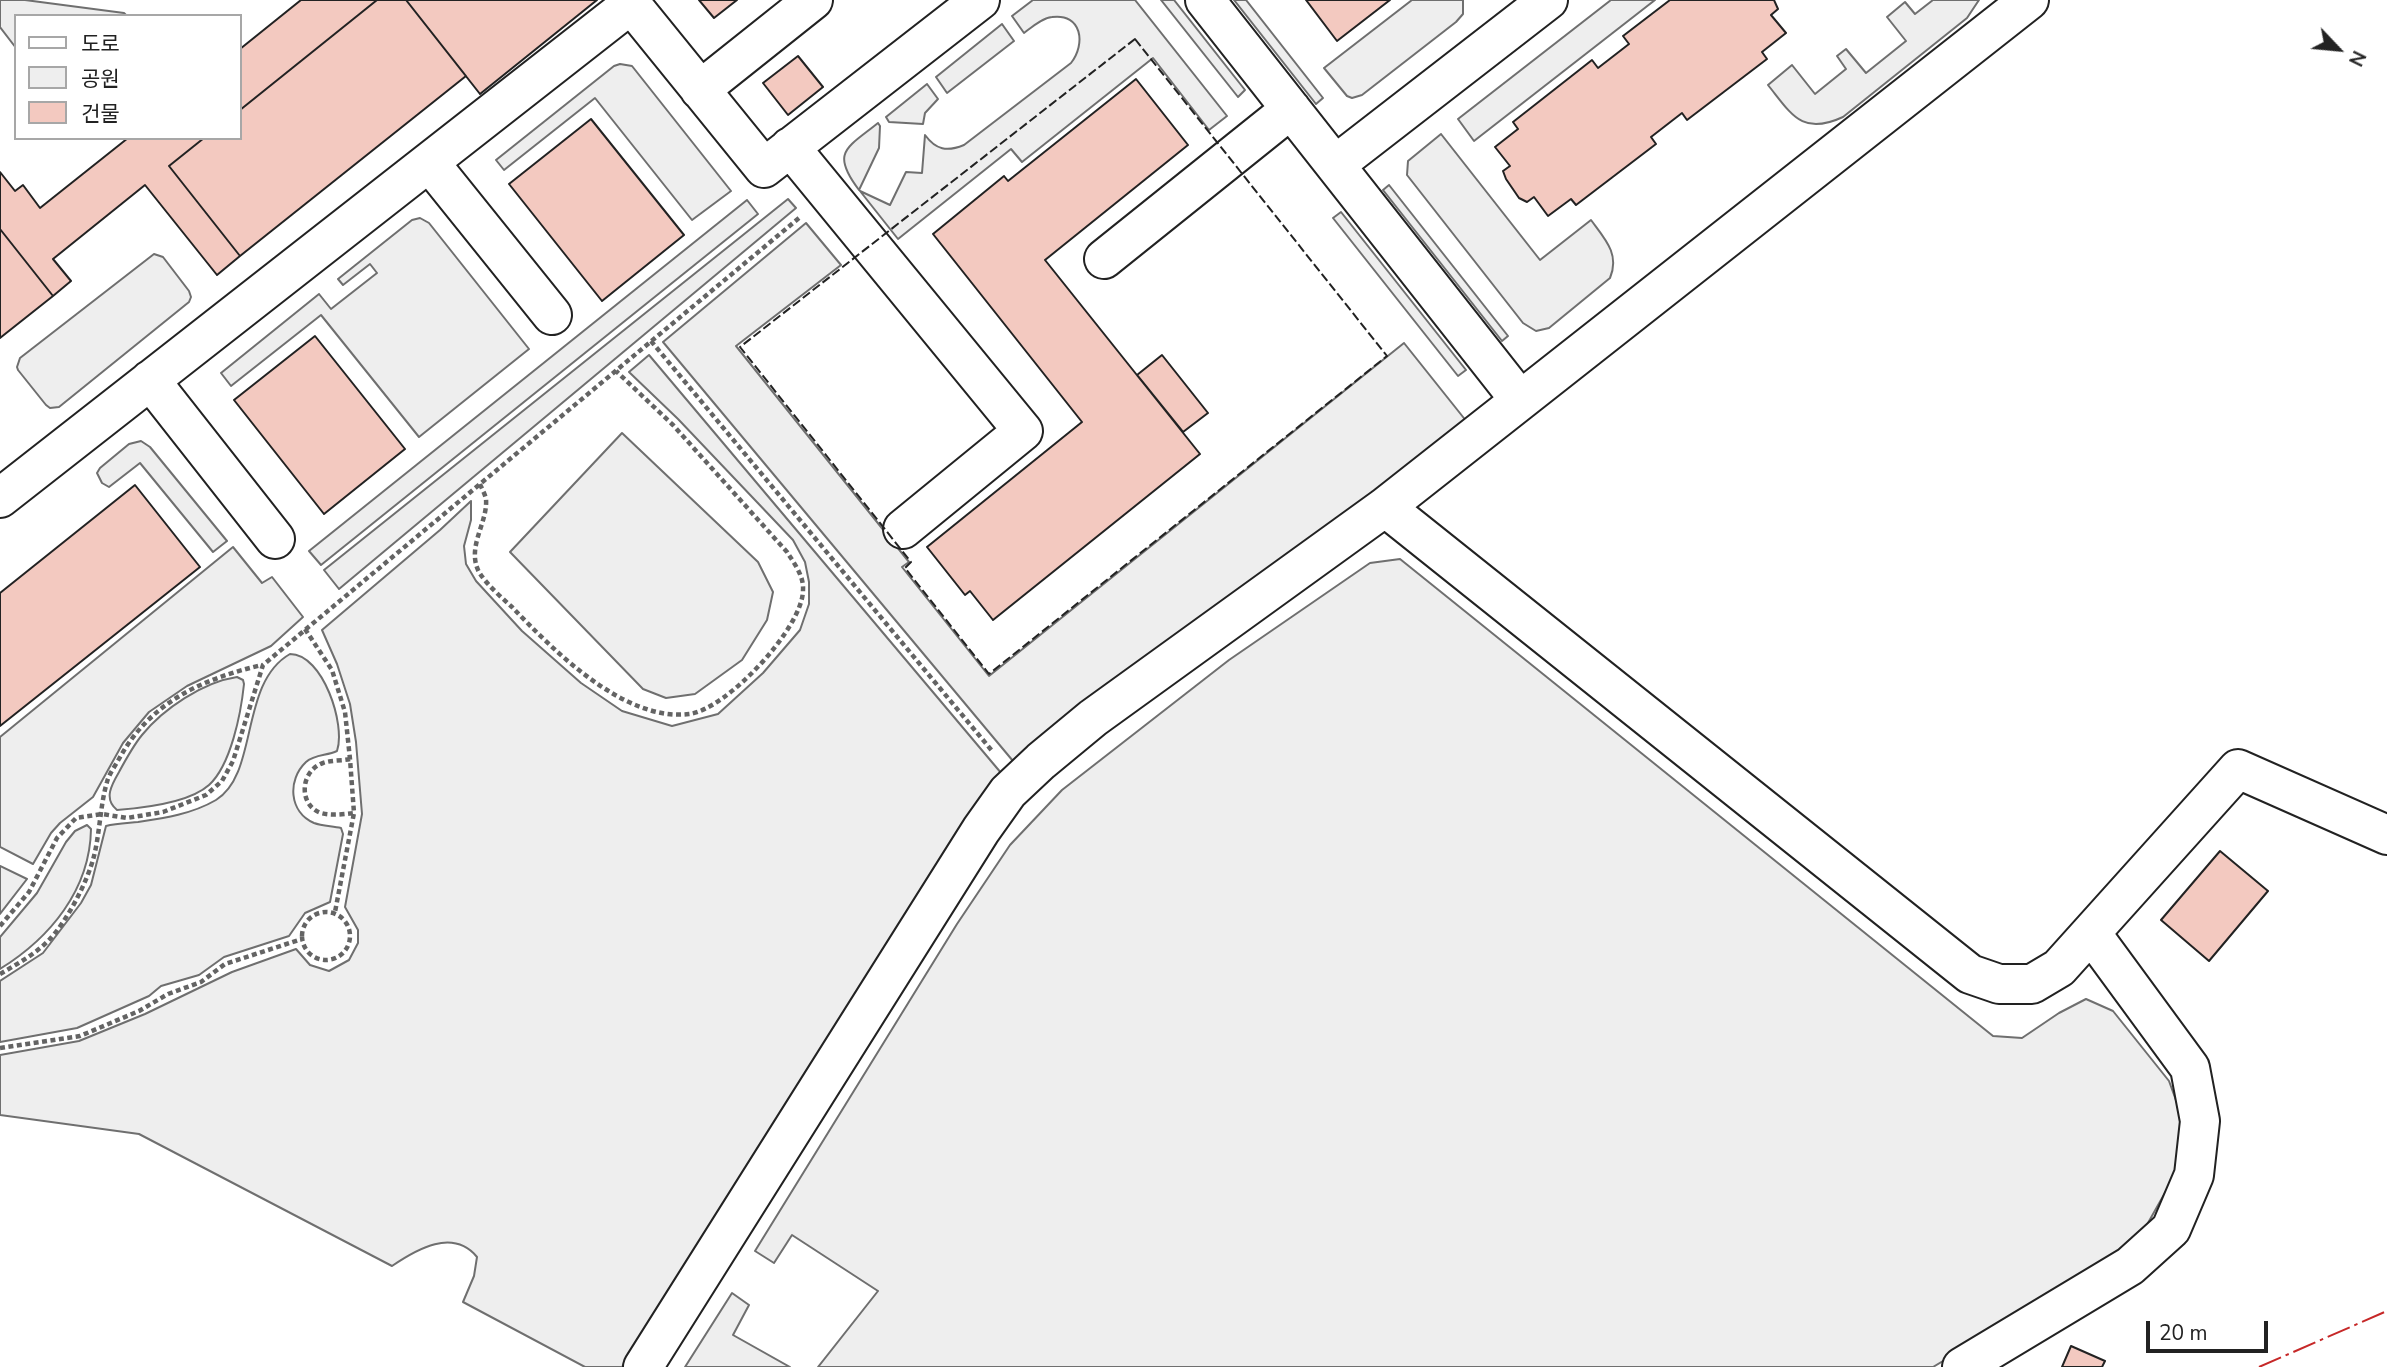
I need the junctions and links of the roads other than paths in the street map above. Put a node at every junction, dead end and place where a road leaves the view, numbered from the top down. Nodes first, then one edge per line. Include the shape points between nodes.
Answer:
1 (813, 0) edge
2 (980, 0) edge
3 (1205, 0) edge
4 (2029, 0) edge
5 (1525, 7) edge
6 (700, 90) junction
7 (1291, 109) junction
8 (790, 147) junction
9 (429, 162) junction
10 (1335, 165) junction
11 (1104, 259) dead end
12 (552, 315) dead end
13 (150, 380) junction
14 (1520, 400) junction
15 (0, 498) edge
16 (1385, 507) junction
17 (903, 529) dead end
18 (275, 539) dead end
19 (2387, 835) edge
20 (2091, 933) junction
21 (643, 1367) edge
22 (1962, 1367) edge

1 - 6 street
2 - 8 street
3 - 7 street
4 - 14 street
5 - 10 street
6 - 8 street via 764,168
6 - 9 street via 631,4
7 - 10 street
7 - 11 street
8 - 17 street via 1023,431
9 - 12 street
9 - 13 street
10 - 14 street
13 - 15 street
13 - 18 street
14 - 16 street
16 - 20 street via 1970,974 1999,984 2032,984 2059,968
16 - 21 street via 1094,718 1008,792
19 - 20 street via 2238,769
20 - 22 street via 2190,1068 2200,1121 2194,1175 2171,1229 2130,1266

